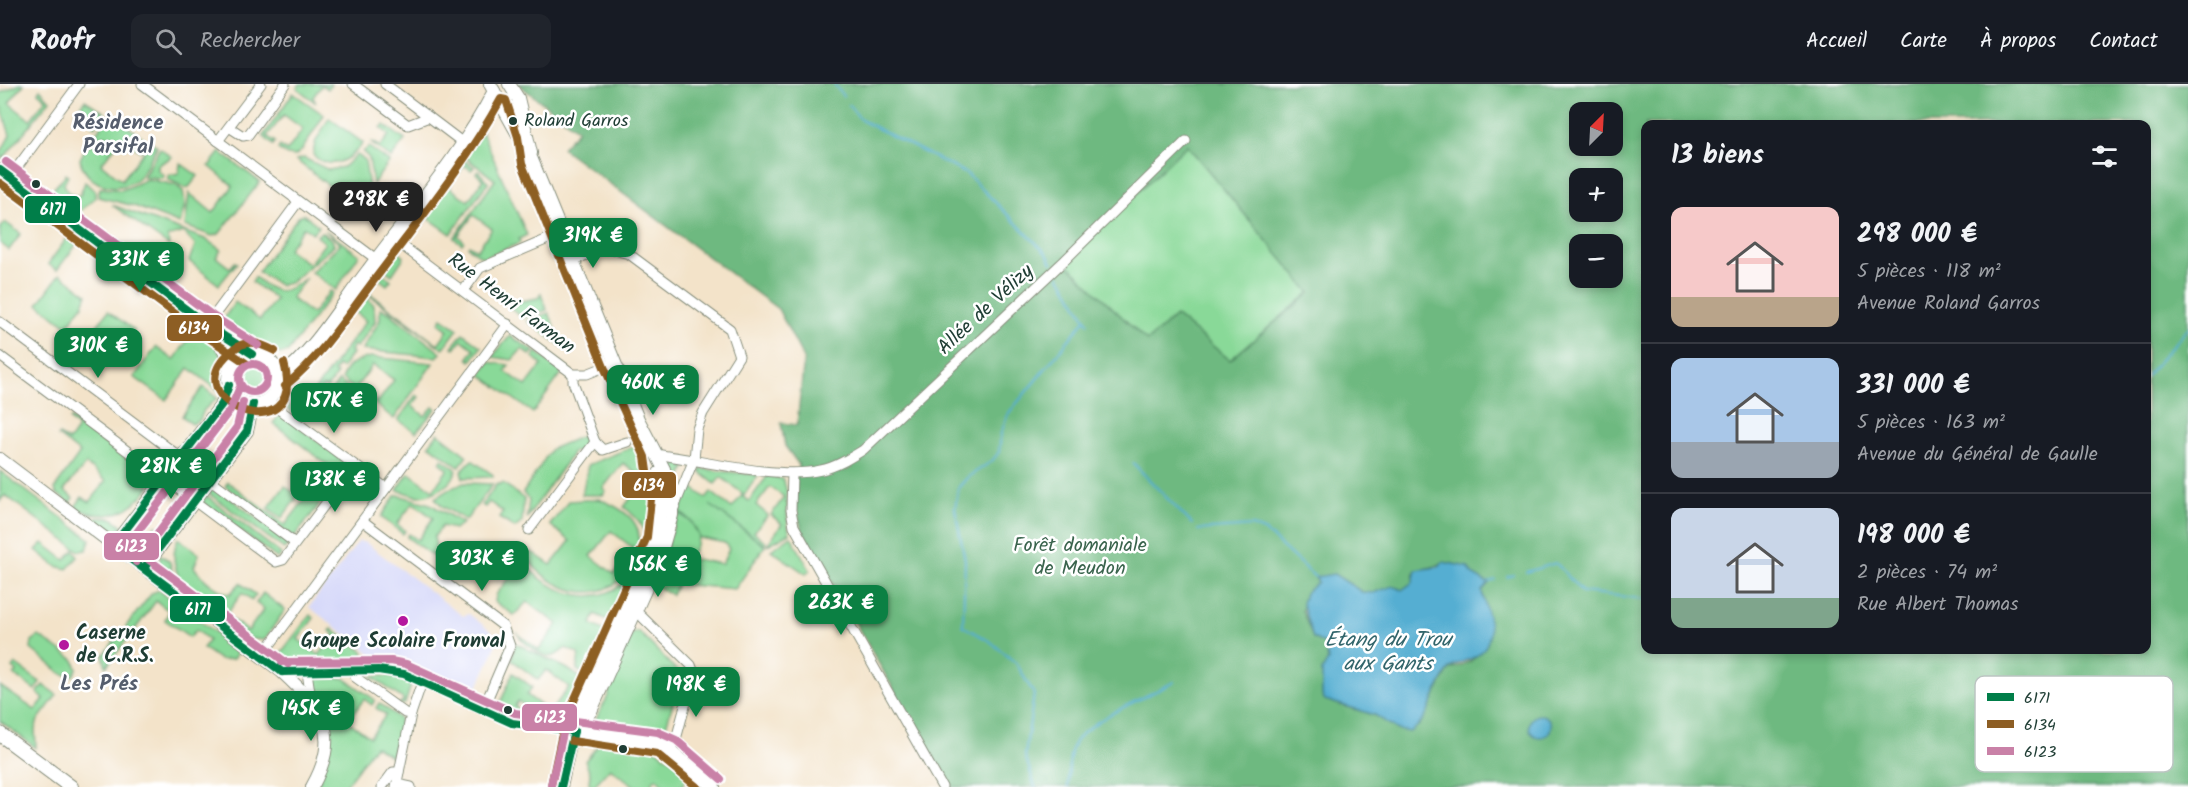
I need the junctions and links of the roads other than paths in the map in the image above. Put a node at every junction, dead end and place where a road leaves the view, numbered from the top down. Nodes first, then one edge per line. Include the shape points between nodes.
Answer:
1 (79, 84) edge
2 (142, 84) edge
3 (261, 84) edge
4 (285, 84) edge
5 (353, 84) edge
6 (385, 84) edge
7 (492, 87) edge
8 (513, 91) edge
9 (429, 117) junction
10 (508, 117) junction
11 (479, 120) junction
12 (229, 127) junction
13 (218, 141) junction
14 (1186, 141) dead end
15 (462, 142) junction
16 (532, 160) junction
17 (5, 173) edge
18 (298, 202) junction
19 (562, 233) junction
20 (392, 238) junction
21 (376, 259) junction
22 (573, 260) junction
23 (464, 290) junction
24 (0, 322) edge
25 (508, 324) junction
26 (207, 325) junction
27 (252, 354) junction
28 (0, 356) edge
29 (614, 363) junction
30 (233, 364) junction
31 (276, 372) junction
32 (573, 374) junction
33 (229, 385) junction
34 (266, 400) junction
35 (253, 404) junction
36 (596, 442) junction
37 (627, 442) dead end
38 (655, 454) junction
39 (180, 457) junction
40 (0, 459) edge
41 (694, 459) junction
42 (354, 466) junction
43 (792, 474) junction
44 (163, 478) junction
45 (212, 480) junction
46 (386, 488) junction
47 (194, 501) junction
48 (672, 515) junction
49 (363, 521) junction
50 (529, 530) dead end
51 (295, 543) junction
52 (113, 546) junction
53 (144, 568) junction
54 (632, 608) junction
55 (261, 657) junction
56 (354, 670) junction
57 (282, 672) junction
58 (307, 672) junction
59 (422, 681) junction
60 (311, 699) junction
61 (486, 702) dead end
62 (411, 714) junction
63 (574, 731) junction
64 (0, 734) edge
65 (670, 749) junction
66 (399, 772) junction
67 (396, 785) edge
68 (72, 787) edge
69 (312, 787) edge
70 (382, 787) edge
71 (411, 787) edge
72 (561, 787) edge
73 (714, 787) edge
74 (942, 787) edge

1 - 17 street
2 - 13 street
3 - 12 street
4 - 12 street via 248,135
5 - 9 street via 408,125
6 - 9 street
7 - 8 street
7 - 10 street
7 - 11 street
8 - 10 street
8 - 16 street via 525,122
9 - 15 street
10 - 11 street
10 - 16 street
11 - 15 street
12 - 13 street
13 - 18 street
14 - 43 street, Allée de Vélizy via 863,450 824,470
15 - 20 street
16 - 19 street
17 - 26 street
18 - 21 street
18 - 26 street
19 - 22 street
19 - 23 street via 476,270
20 - 21 street
20 - 23 street, Rue Henri Farman
21 - 31 street via 297,364
22 - 29 street
22 - 41 street via 606,248 629,254 730,329 739,356 703,413
23 - 25 street, Rue Henri Farman
24 - 39 street
25 - 32 street, Rue Henri Farman
25 - 46 street
26 - 27 street
26 - 30 street
27 - 30 street
27 - 31 street via 267,358
28 - 44 street
29 - 32 street, Rue Henri Farman via 586,375
29 - 38 street
30 - 33 street
31 - 34 street via 275,390
32 - 36 street
33 - 35 street via 241,400
33 - 39 street via 222,404
34 - 35 street
34 - 42 street
35 - 45 street via 247,431
36 - 37 street via 603,450
36 - 50 street
38 - 41 street, Allée de Vélizy
38 - 48 street via 669,485
38 - 54 street via 661,479 661,521
39 - 44 street
39 - 45 street
40 - 52 street
41 - 43 street, Allée de Vélizy
41 - 48 street
42 - 46 street
42 - 51 street
43 - 74 street via 794,526
44 - 47 street
44 - 52 street
45 - 47 street
45 - 51 street
46 - 49 street
47 - 51 street via 276,562 283,560
47 - 53 street
48 - 54 street via 666,542
49 - 55 street
49 - 61 street via 503,626 509,636 508,655
52 - 53 street
53 - 55 street
54 - 63 street via 591,711
54 - 65 street via 691,665 694,674
55 - 57 street
56 - 58 street
56 - 59 street via 391,671
56 - 62 street via 355,677
57 - 58 street
57 - 60 street
58 - 60 street
59 - 62 street
59 - 63 street via 512,723
60 - 69 street via 323,722 326,744 322,766
62 - 66 street
63 - 65 street via 655,742
63 - 72 street
64 - 68 main road
65 - 73 street
66 - 67 street
66 - 70 street via 393,772
67 - 71 street

